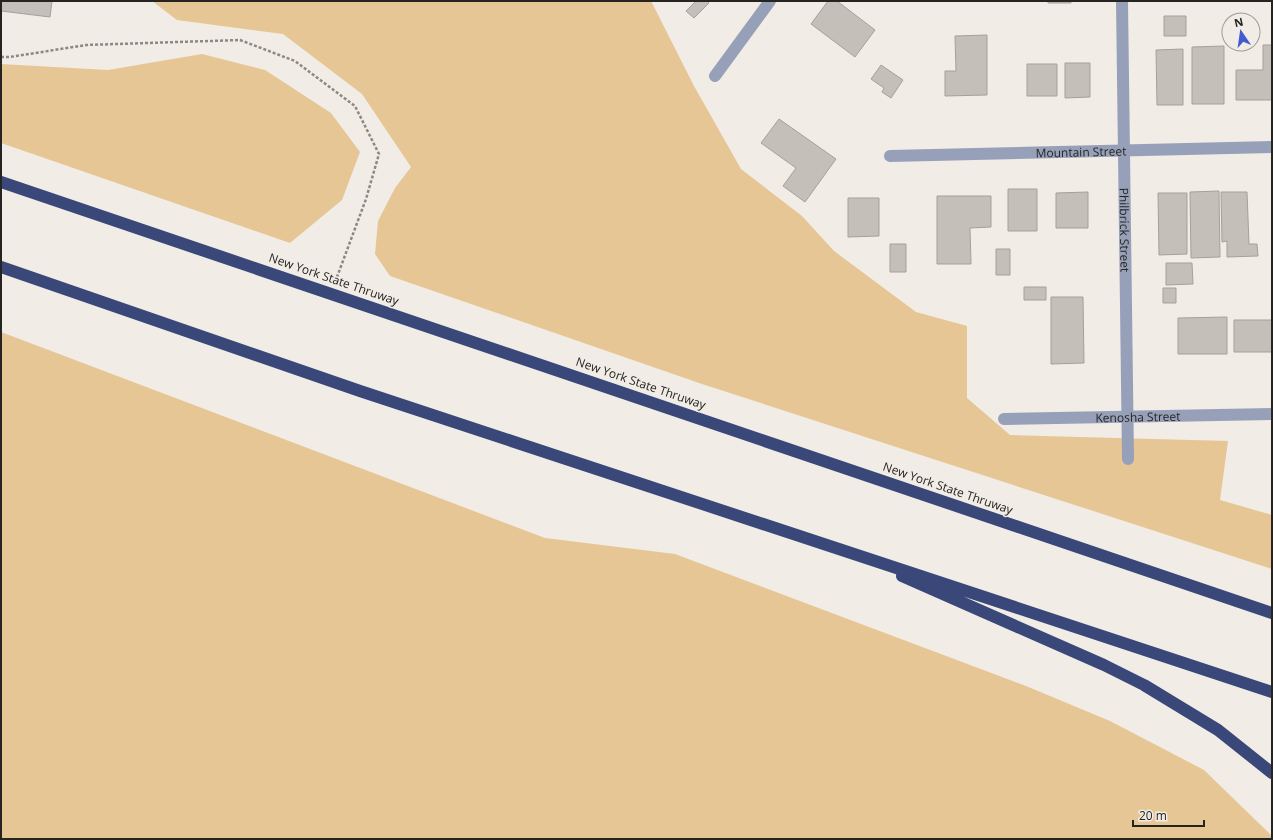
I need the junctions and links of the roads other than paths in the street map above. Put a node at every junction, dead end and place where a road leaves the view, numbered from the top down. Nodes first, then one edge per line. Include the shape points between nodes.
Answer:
1 (770, 1) edge
2 (1122, 1) edge
3 (714, 76) dead end
4 (1272, 147) edge
5 (1122, 150) junction
6 (890, 156) dead end
7 (1, 182) edge
8 (1, 267) edge
9 (1272, 414) edge
10 (1127, 417) junction
11 (1004, 419) dead end
12 (1128, 459) dead end
13 (834, 546) junction
14 (1272, 612) edge
15 (1272, 692) edge
16 (1272, 773) edge

1 - 3 street
2 - 5 street, Philbrick Street
4 - 5 street, Mountain Street
5 - 6 street, Mountain Street
5 - 10 street, Philbrick Street
7 - 14 highway, New York State Thruway
8 - 13 highway via 360,391
9 - 10 street, Kenosha Street
10 - 11 street, Kenosha Street
10 - 12 street, Philbrick Street
13 - 15 highway
13 - 16 highway via 1144,685 1218,730

